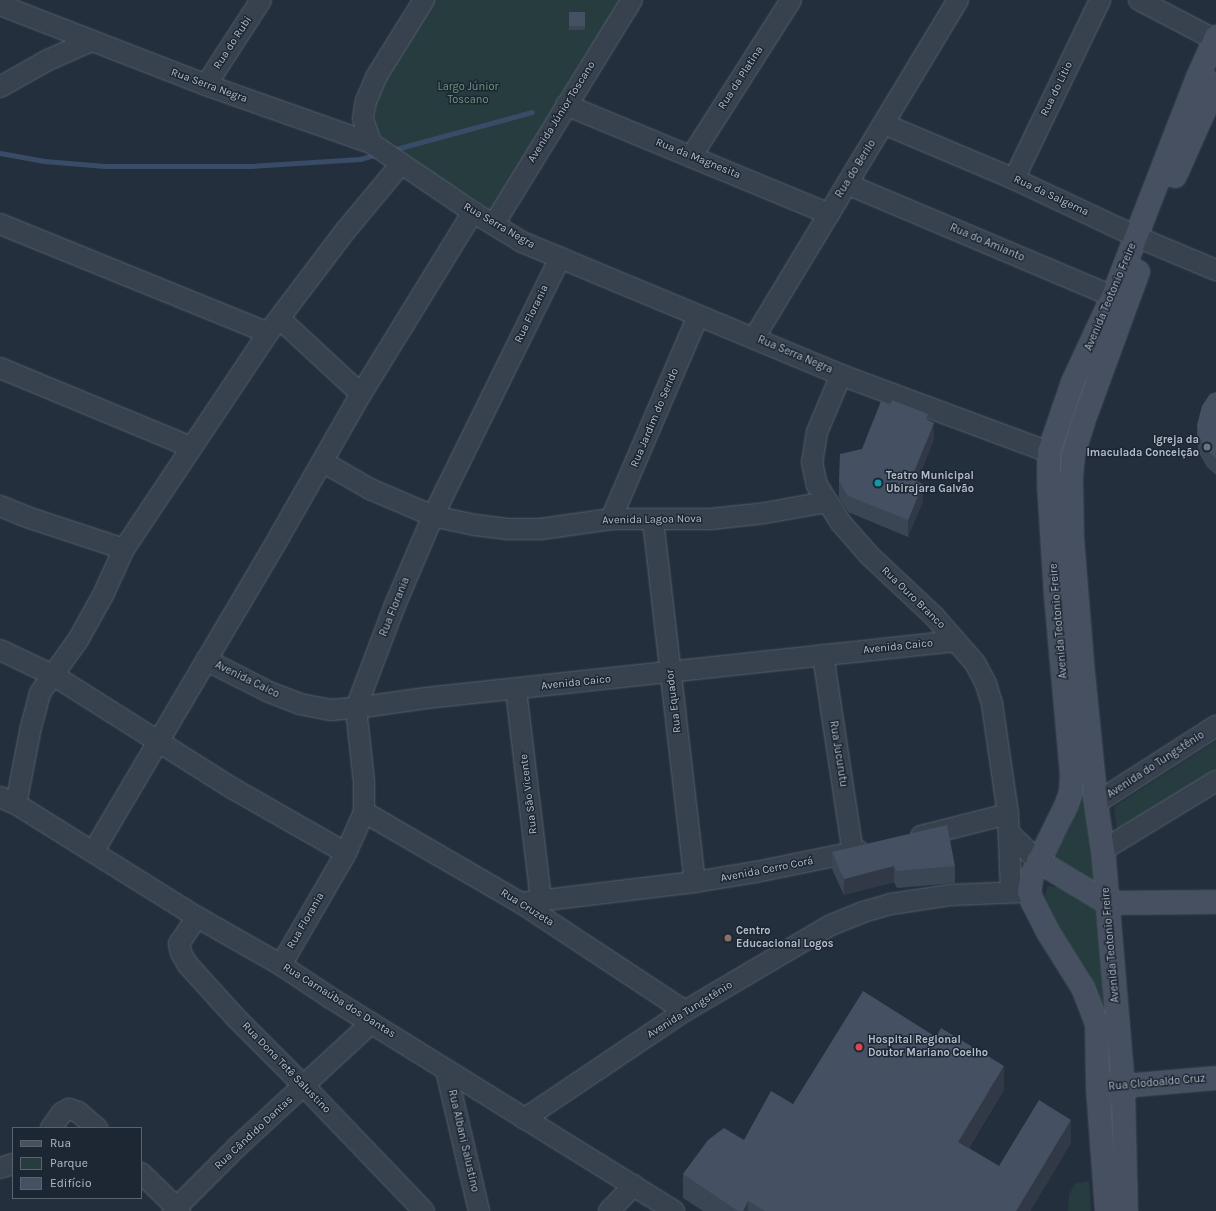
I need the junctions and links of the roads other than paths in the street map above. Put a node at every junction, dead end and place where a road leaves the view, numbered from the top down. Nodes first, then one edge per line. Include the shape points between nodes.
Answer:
1 (261, 0) edge
2 (424, 0) edge
3 (632, 0) edge
4 (791, 0) edge
5 (958, 0) edge
6 (1100, 0) edge
7 (1139, 0) edge
8 (0, 5) edge
9 (1216, 38) edge
10 (91, 41) junction
11 (206, 85) junction
12 (0, 87) edge
13 (1216, 87) edge
14 (566, 105) junction
15 (884, 124) junction
16 (371, 143) junction
17 (691, 156) junction
18 (401, 164) junction
19 (1014, 179) junction
20 (847, 184) junction
21 (473, 212) junction
22 (829, 214) junction
23 (0, 224) edge
24 (494, 224) junction
25 (1142, 239) junction
26 (560, 258) junction
27 (1216, 270) edge
28 (1120, 299) junction
29 (698, 316) junction
30 (274, 326) junction
31 (754, 338) junction
32 (0, 368) edge
33 (841, 375) junction
34 (361, 394) junction
35 (191, 448) junction
36 (1049, 452) junction
37 (323, 462) junction
38 (827, 502) junction
39 (0, 506) edge
40 (433, 516) junction
41 (611, 519) junction
42 (653, 520) junction
43 (124, 549) junction
44 (956, 641) junction
45 (1071, 648) junction
46 (0, 650) edge
47 (823, 655) junction
48 (206, 660) junction
49 (671, 672) junction
50 (53, 676) junction
51 (516, 690) junction
52 (356, 708) junction
53 (1216, 726) edge
54 (158, 741) junction
55 (1216, 781) edge
56 (8, 801) edge
57 (1096, 803) junction
58 (364, 812) junction
59 (1008, 814) junction
60 (1009, 834) junction
61 (900, 841) edge
62 (877, 847) edge
63 (1103, 850) junction
64 (93, 852) junction
65 (346, 853) junction
66 (853, 853) junction
67 (1038, 861) junction
68 (695, 882) junction
69 (1020, 892) junction
70 (541, 899) junction
71 (521, 902) junction
72 (1216, 902) edge
73 (1108, 903) junction
74 (197, 917) junction
75 (281, 965) junction
76 (685, 1012) junction
77 (371, 1023) junction
78 (446, 1070) junction
79 (1216, 1078) edge
80 (304, 1086) junction
81 (1123, 1086) junction
82 (1098, 1088) junction
83 (524, 1119) junction
84 (52, 1127) edge
85 (96, 1127) edge
86 (12, 1164) edge
87 (0, 1168) edge
88 (142, 1174) edge
89 (634, 1185) junction
90 (176, 1210) edge
91 (669, 1210) edge
92 (424, 1211) edge
93 (479, 1211) edge
94 (609, 1211) edge
95 (1107, 1211) edge
96 (1126, 1211) edge

1 - 11 street, Rua do Rubi
2 - 16 street via 376,77 366,101 362,119
3 - 14 street, Avenida Júnior Toscano
4 - 17 street, Rua da Platina
5 - 15 street, Rua do Berilo
6 - 19 street, Rua do Lítio
7 - 9 street
8 - 10 street, Rua Serra Negra
9 - 25 street, Avenida Teotonio Freire
10 - 11 street, Rua Serra Negra
10 - 12 street via 48,60
11 - 16 street, Rua Serra Negra
13 - 25 street, Avenida Teotonio Freire via 1175,176
14 - 17 street, Rua da Magnesita
14 - 24 street, Avenida Júnior Toscano
15 - 19 street, Rua da Salgema
15 - 20 street, Rua do Berilo
16 - 18 street, Rua Serra Negra
17 - 22 street, Rua da Magnesita
18 - 21 street, Rua Serra Negra
18 - 30 street via 346,230
19 - 25 street, Rua da Salgema
20 - 22 street, Rua do Berilo
20 - 28 street, Rua do Amianto
21 - 24 street, Rua Serra Negra
21 - 34 street
22 - 31 street, Rua do Berilo
23 - 30 street
24 - 26 street, Rua Serra Negra via 522,242
25 - 27 street, Rua da Salgema
25 - 28 street, Avenida Teotonio Freire
26 - 29 street, Rua Serra Negra
26 - 40 street, Rua Florania
28 - 36 street, Avenida Teotonio Freire via 1073,382
28 - 45 street, Avenida Teotonio Freire via 1073,455
29 - 31 street, Rua Serra Negra
29 - 41 street, Rua Jardim do Serido
30 - 34 street
30 - 35 street
31 - 33 street, Rua Serra Negra
32 - 35 street
33 - 36 street, Rua Serra Negra
33 - 38 street, Rua Ouro Branco via 817,432 812,462 817,485
34 - 37 street
35 - 43 street
36 - 45 street, Avenida Teotonio Freire via 1049,485
37 - 40 street, Avenida Lagoa Nova via 370,489
37 - 48 street
38 - 42 street, Avenida Lagoa Nova via 711,519
38 - 44 street, Rua Ouro Branco via 841,523 870,556 934,616
39 - 43 street
40 - 41 street, Avenida Lagoa Nova via 509,529 542,529
40 - 52 street, Rua Florania via 395,605
41 - 42 street, Avenida Lagoa Nova
42 - 49 street, Rua Equador
43 - 50 street via 103,595 78,640
44 - 47 street, Avenida Caico
44 - 59 street, Rua Ouro Branco via 975,663 986,684 992,704
45 - 57 street, Avenida Teotonio Freire
45 - 67 street, Avenida Teotonio Freire via 1071,792 1061,820
46 - 50 street
47 - 49 street, Avenida Caico
47 - 66 street, Rua Jucurutu
48 - 52 street, Avenida Caico via 269,692 300,704 331,710
48 - 54 street
49 - 51 street, Avenida Caico
49 - 68 street, Rua Equador
50 - 54 street
50 - 56 street via 40,693
51 - 52 street, Avenida Caico via 426,698
51 - 70 street, Rua São Vicente
52 - 58 street, Rua Florania via 364,782
53 - 57 street, Avenida do Tungstênio
54 - 64 street
54 - 65 street via 232,788
55 - 63 street
56 - 64 street, Rua Carnaúba dos Dantas
57 - 63 street, Avenida Teotonio Freire
58 - 65 street, Rua Florania
58 - 71 street, Rua Cruzeta
59 - 60 street, Rua Ouro Branco
59 - 61 street
60 - 67 street
60 - 69 street, Rua Ouro Branco
62 - 66 street, Avenida Cerro Corá
63 - 73 street, Avenida Teotonio Freire
64 - 74 street, Rua Carnaúba dos Dantas
65 - 75 street, Rua Florania
66 - 68 street, Avenida Cerro Corá
67 - 69 street, Avenida Teotonio Freire
67 - 73 street
68 - 70 street, Avenida Cerro Corá
69 - 76 street, Avenida Tungstênio via 951,895 891,904 863,912 831,926
69 - 82 street, Avenida Teotonio Freire via 1033,903 1083,988 1096,1024
70 - 71 street, Avenida Cerro Corá
71 - 76 street, Rua Cruzeta
72 - 73 street
73 - 81 street, Avenida Teotonio Freire
74 - 75 street, Rua Carnaúba dos Dantas
74 - 80 street, Rua Dona Tetê Salustino via 179,944 181,954 238,1019
75 - 77 street, Rua Carnaúba dos Dantas
76 - 83 street, Avenida Tungstênio
77 - 78 street, Rua Carnaúba dos Dantas
77 - 80 street, Rua Cândido Dantas
78 - 83 street, Rua Carnaúba dos Dantas
78 - 93 street, Rua Albani Salustino
79 - 81 street, Rua Clodoaldo Cruz
80 - 90 street, Rua Cândido Dantas via 239,1145
80 - 92 street, Rua Dona Tetê Salustino
81 - 82 street, Rua Clodoaldo Cruz
81 - 96 street, Avenida Teotonio Freire
82 - 95 street, Avenida Teotonio Freire
83 - 89 street, Rua Carnaúba dos Dantas
84 - 85 street via 62,1113 69,1109 78,1112
86 - 87 street
88 - 90 street
89 - 91 street, Rua Carnaúba dos Dantas
89 - 94 street

